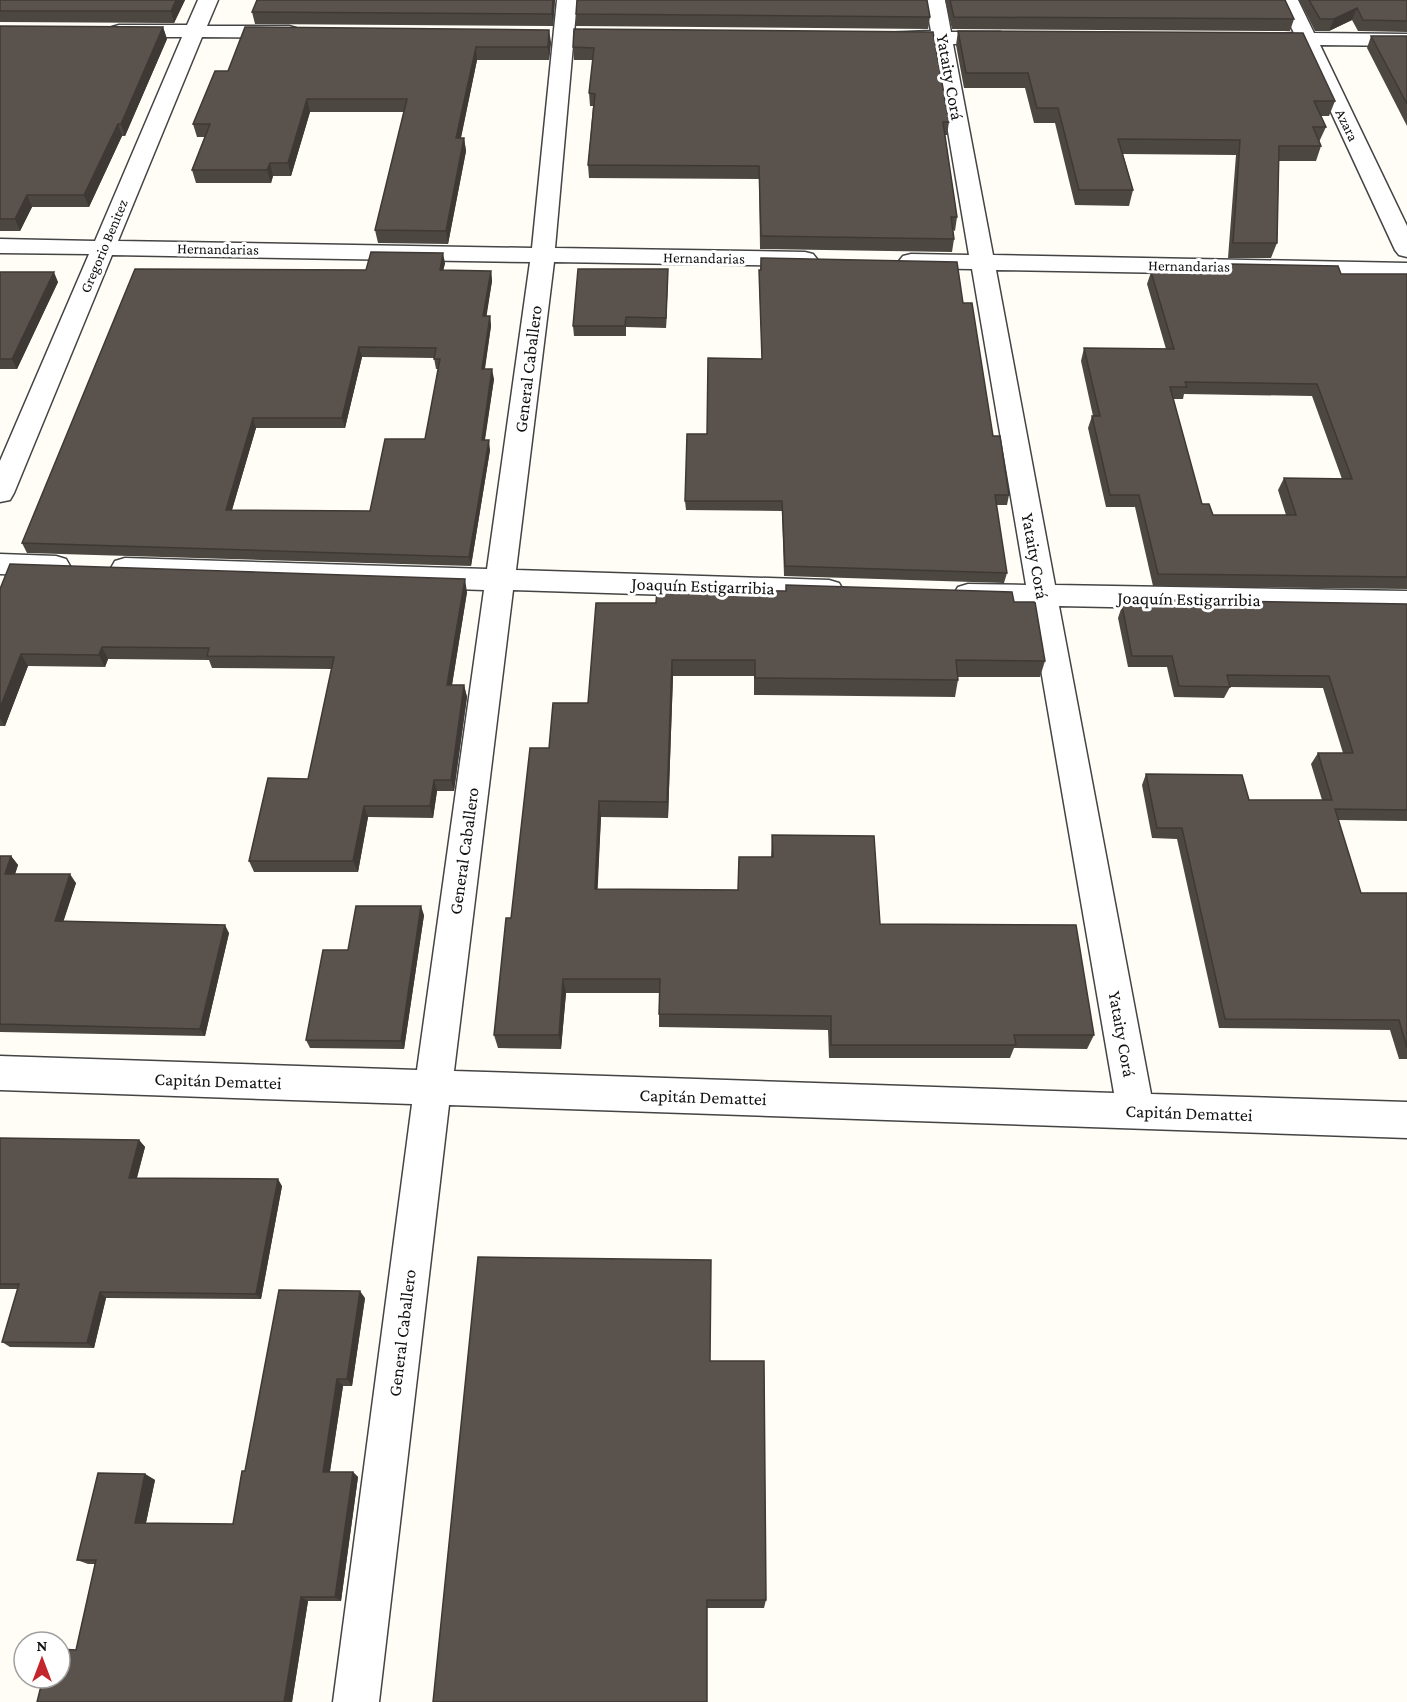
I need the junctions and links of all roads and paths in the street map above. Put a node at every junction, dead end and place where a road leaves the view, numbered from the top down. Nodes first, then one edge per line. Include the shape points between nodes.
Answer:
1 (208, 0) edge
2 (567, 0) edge
3 (935, 0) edge
4 (1288, 0) edge
5 (103, 30) edge
6 (194, 31) junction
7 (313, 32) edge
8 (872, 37) edge
9 (944, 38) junction
10 (1014, 38) edge
11 (1248, 39) edge
12 (1306, 40) junction
13 (1407, 40) edge
14 (0, 246) edge
15 (103, 248) junction
16 (1407, 250) edge
17 (543, 255) junction
18 (828, 260) edge
19 (887, 261) edge
20 (982, 262) junction
21 (1407, 270) edge
22 (0, 493) edge
23 (0, 564) edge
24 (500, 580) junction
25 (854, 591) edge
26 (937, 593) edge
27 (1043, 597) junction
28 (1407, 602) edge
29 (0, 1073) edge
30 (433, 1088) junction
31 (1136, 1111) junction
32 (1407, 1120) edge
33 (356, 1702) edge

1 - 6 street, Gregorio Benitez
2 - 17 street, General Caballero
3 - 9 street, Yataity Corá
4 - 12 street, Azara
5 - 6 street
6 - 7 street
6 - 15 street, Gregorio Benitez
8 - 9 street
9 - 10 street
9 - 20 street, Yataity Corá
11 - 12 street
12 - 13 street
12 - 16 street, Azara
14 - 15 street, Hernandarias
15 - 17 street, Hernandarias
15 - 22 street, Gregorio Benitez
17 - 18 street, Hernandarias
17 - 24 street, General Caballero
19 - 20 street, Hernandarias
20 - 21 street, Hernandarias
20 - 27 street, Yataity Corá
23 - 24 street, Joaquín Estigarribia
24 - 25 street, Joaquín Estigarribia
24 - 30 street, General Caballero
26 - 27 street, Joaquín Estigarribia
27 - 28 street, Joaquín Estigarribia
27 - 31 street, Yataity Corá
29 - 30 street, Capitán Demattei
30 - 31 street, Capitán Demattei
30 - 33 street, General Caballero
31 - 32 street, Capitán Demattei

